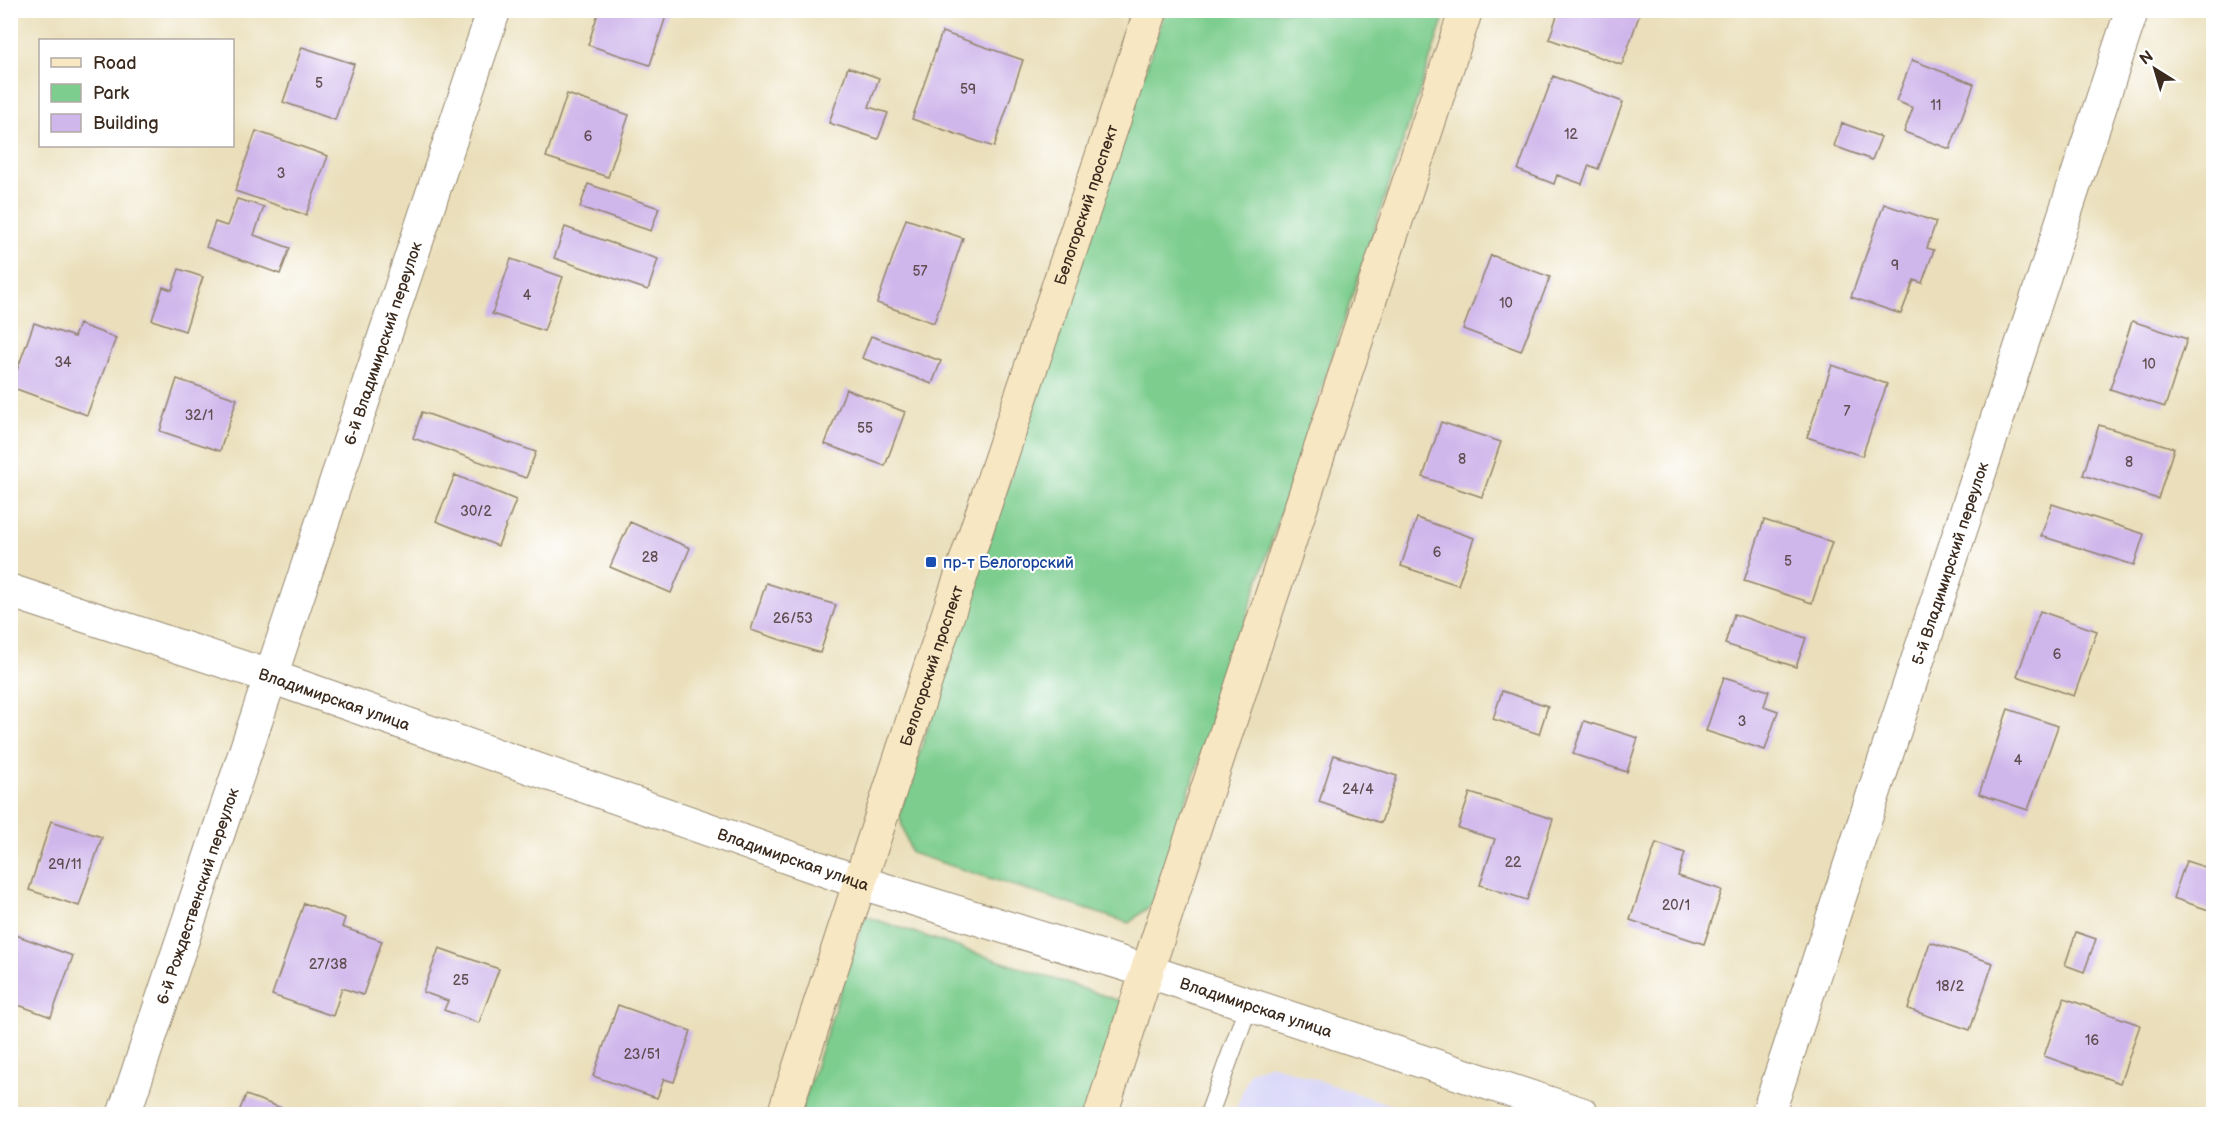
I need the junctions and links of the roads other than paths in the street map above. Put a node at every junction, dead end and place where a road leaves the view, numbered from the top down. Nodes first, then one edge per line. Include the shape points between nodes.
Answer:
1 (494, 10) edge
2 (1151, 10) edge
3 (1466, 10) edge
4 (2132, 10) edge
5 (10, 591) edge
6 (272, 677) junction
7 (859, 882) junction
8 (1147, 971) junction
9 (1249, 1004) junction
10 (124, 1114) edge
11 (784, 1114) edge
12 (1101, 1114) edge
13 (1209, 1114) edge
14 (1582, 1114) edge
15 (1768, 1114) edge

1 - 6 street, 6-й Владимирский переулок
2 - 7 street, Белогорский проспект
3 - 8 street
4 - 15 street, 5-й Владимирский переулок
5 - 6 street, Владимирская улица
6 - 7 street, Владимирская улица
6 - 10 street, 6-й Рождественский переулок
7 - 8 street, Владимирская улица
7 - 11 street, Белогорский проспект
8 - 9 street, Владимирская улица
8 - 12 street
9 - 13 lane
9 - 14 street, Владимирская улица

